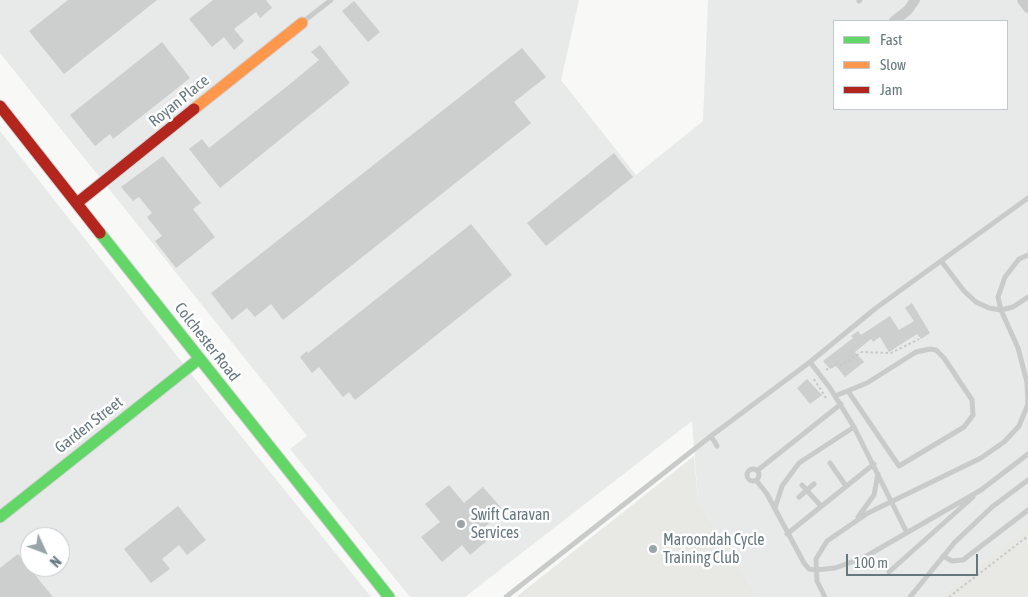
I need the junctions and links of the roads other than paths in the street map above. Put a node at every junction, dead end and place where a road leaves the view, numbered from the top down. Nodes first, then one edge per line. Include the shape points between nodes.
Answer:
1 (331, 0) edge
2 (916, 0) edge
3 (1022, 0) edge
4 (1028, 8) edge
5 (895, 20) edge
6 (302, 23) joint
7 (0, 106) edge
8 (1028, 198) edge
9 (77, 204) junction
10 (1028, 254) edge
11 (942, 262) junction
12 (1028, 297) edge
13 (1001, 310) junction
14 (199, 359) junction
15 (810, 362) junction
16 (848, 391) junction
17 (835, 396) junction
18 (840, 404) junction
19 (854, 427) junction
20 (711, 436) junction
21 (716, 446) dead end
22 (1028, 454) edge
23 (830, 463) dead end
24 (874, 464) junction
25 (758, 470) junction
26 (878, 471) junction
27 (756, 480) junction
28 (1028, 480) edge
29 (814, 484) dead end
30 (802, 485) dead end
31 (846, 486) junction
32 (981, 490) junction
33 (807, 491) junction
34 (799, 497) dead end
35 (892, 500) junction
36 (821, 506) junction
37 (775, 508) junction
38 (1028, 510) edge
39 (0, 517) edge
40 (856, 520) junction
41 (906, 533) junction
42 (788, 534) junction
43 (943, 556) junction
44 (816, 570) junction
45 (889, 572) dead end
46 (389, 597) edge
47 (506, 597) edge
48 (825, 597) edge
49 (910, 597) edge

1 - 6 lane
2 - 5 street
3 - 4 street
6 - 9 main road, Royan Place
7 - 9 main road, Colchester Road
8 - 11 lane
9 - 14 main road, Colchester Road
10 - 13 lane via 1019,259 1005,277 998,297
11 - 13 lane via 976,302
11 - 15 lane via 876,308
12 - 13 lane via 1018,305
13 - 35 lane via 1018,348 1028,382 1028,404 1019,426 982,458
14 - 39 main road, Garden Street
14 - 46 main road, Colchester Road
15 - 17 lane
15 - 20 lane
16 - 16 lane via 898,466 964,427 973,415 972,400 936,350 916,352 867,383
16 - 17 lane
17 - 18 lane
18 - 19 lane
18 - 25 lane
19 - 24 lane
19 - 37 lane via 799,463 782,486
20 - 21 lane
20 - 47 lane
22 - 32 lane
23 - 31 lane
24 - 26 lane
24 - 31 lane
25 - 27 lane
25 - 27 lane via 750,469 746,474 750,481
26 - 35 lane
26 - 40 lane via 874,495
27 - 37 lane
28 - 43 lane via 992,507
29 - 33 lane
30 - 33 lane
31 - 36 lane
32 - 41 lane
32 - 45 lane
33 - 34 lane
33 - 36 lane
35 - 40 lane
35 - 41 lane
36 - 42 lane
37 - 42 lane
38 - 43 lane via 963,560 952,561
40 - 44 lane via 827,541 816,559
41 - 44 lane via 863,558 835,568
42 - 44 lane via 804,563 809,569
43 - 49 lane
44 - 48 lane via 817,581

